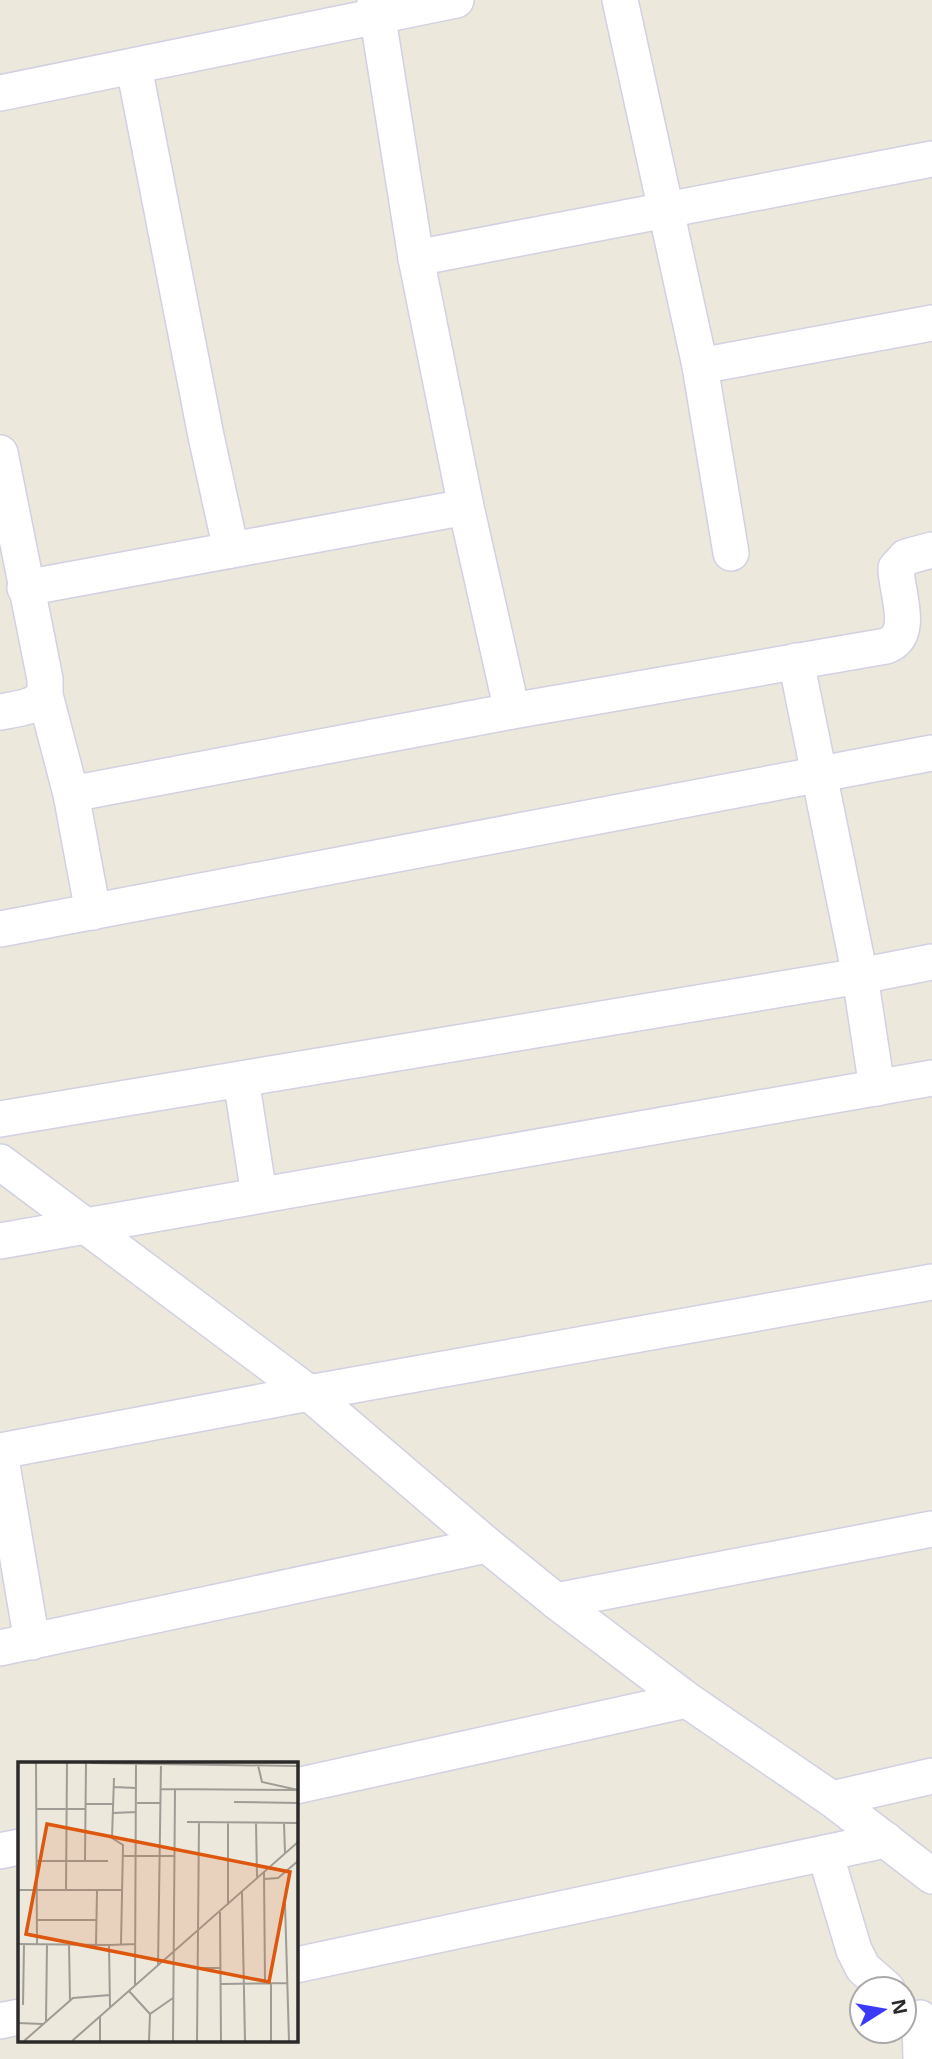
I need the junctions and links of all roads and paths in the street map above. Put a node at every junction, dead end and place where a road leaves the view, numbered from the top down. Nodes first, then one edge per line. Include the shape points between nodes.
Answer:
1 (456, 0) edge
2 (620, 0) edge
3 (377, 8) edge
4 (134, 67) junction
5 (0, 93) edge
6 (932, 159) edge
7 (668, 210) junction
8 (416, 258) junction
9 (932, 323) edge
10 (700, 366) junction
11 (0, 453) edge
12 (466, 507) junction
13 (231, 550) junction
14 (932, 550) edge
15 (732, 553) dead end
16 (25, 588) junction
17 (796, 661) junction
18 (45, 695) junction
19 (512, 711) junction
20 (0, 712) edge
21 (932, 753) edge
22 (818, 774) junction
23 (71, 794) junction
24 (93, 912) junction
25 (0, 929) edge
26 (932, 962) edge
27 (860, 976) junction
28 (932, 1078) edge
29 (241, 1079) junction
30 (877, 1088) junction
31 (0, 1119) edge
32 (0, 1162) edge
33 (259, 1195) junction
34 (83, 1225) junction
35 (0, 1241) edge
36 (932, 1282) edge
37 (309, 1393) junction
38 (0, 1452) edge
39 (932, 1530) edge
40 (487, 1545) junction
41 (556, 1601) junction
42 (16, 1645) edge
43 (687, 1700) junction
44 (932, 1776) edge
45 (298, 1786) edge
46 (831, 1799) junction
47 (886, 1840) junction
48 (18, 1847) edge
49 (0, 1851) edge
50 (825, 1853) junction
51 (932, 1876) edge
52 (298, 1965) edge
53 (871, 1975) edge
54 (919, 2016) edge
55 (18, 2017) edge
56 (0, 2021) edge
57 (921, 2059) edge

1 - 3 street
2 - 7 street
3 - 4 street
3 - 8 street
4 - 5 street
4 - 13 street
6 - 7 street
7 - 8 street
7 - 10 street
8 - 12 street
9 - 10 street
10 - 15 street
11 - 16 street
12 - 13 street
12 - 19 street
13 - 16 street
14 - 17 street via 906,557 896,568 902,634 896,643
16 - 18 street
17 - 19 street
17 - 22 street
18 - 20 street via 26,707
18 - 23 street
19 - 23 street
21 - 22 street
22 - 24 street
22 - 27 street
23 - 24 street
24 - 25 street
26 - 27 street
27 - 29 street
27 - 30 street
28 - 30 street
29 - 31 street
29 - 33 street
30 - 33 street
32 - 34 street
33 - 34 street
34 - 35 street
34 - 37 street
36 - 37 street
37 - 38 street
37 - 40 street
38 - 42 street
39 - 41 street
40 - 41 street
40 - 42 street
41 - 43 street
43 - 45 street
43 - 46 street
44 - 46 street
46 - 47 street
47 - 50 street
47 - 51 street
48 - 49 street
50 - 52 street
50 - 53 street via 854,1950
54 - 57 street
55 - 56 street

